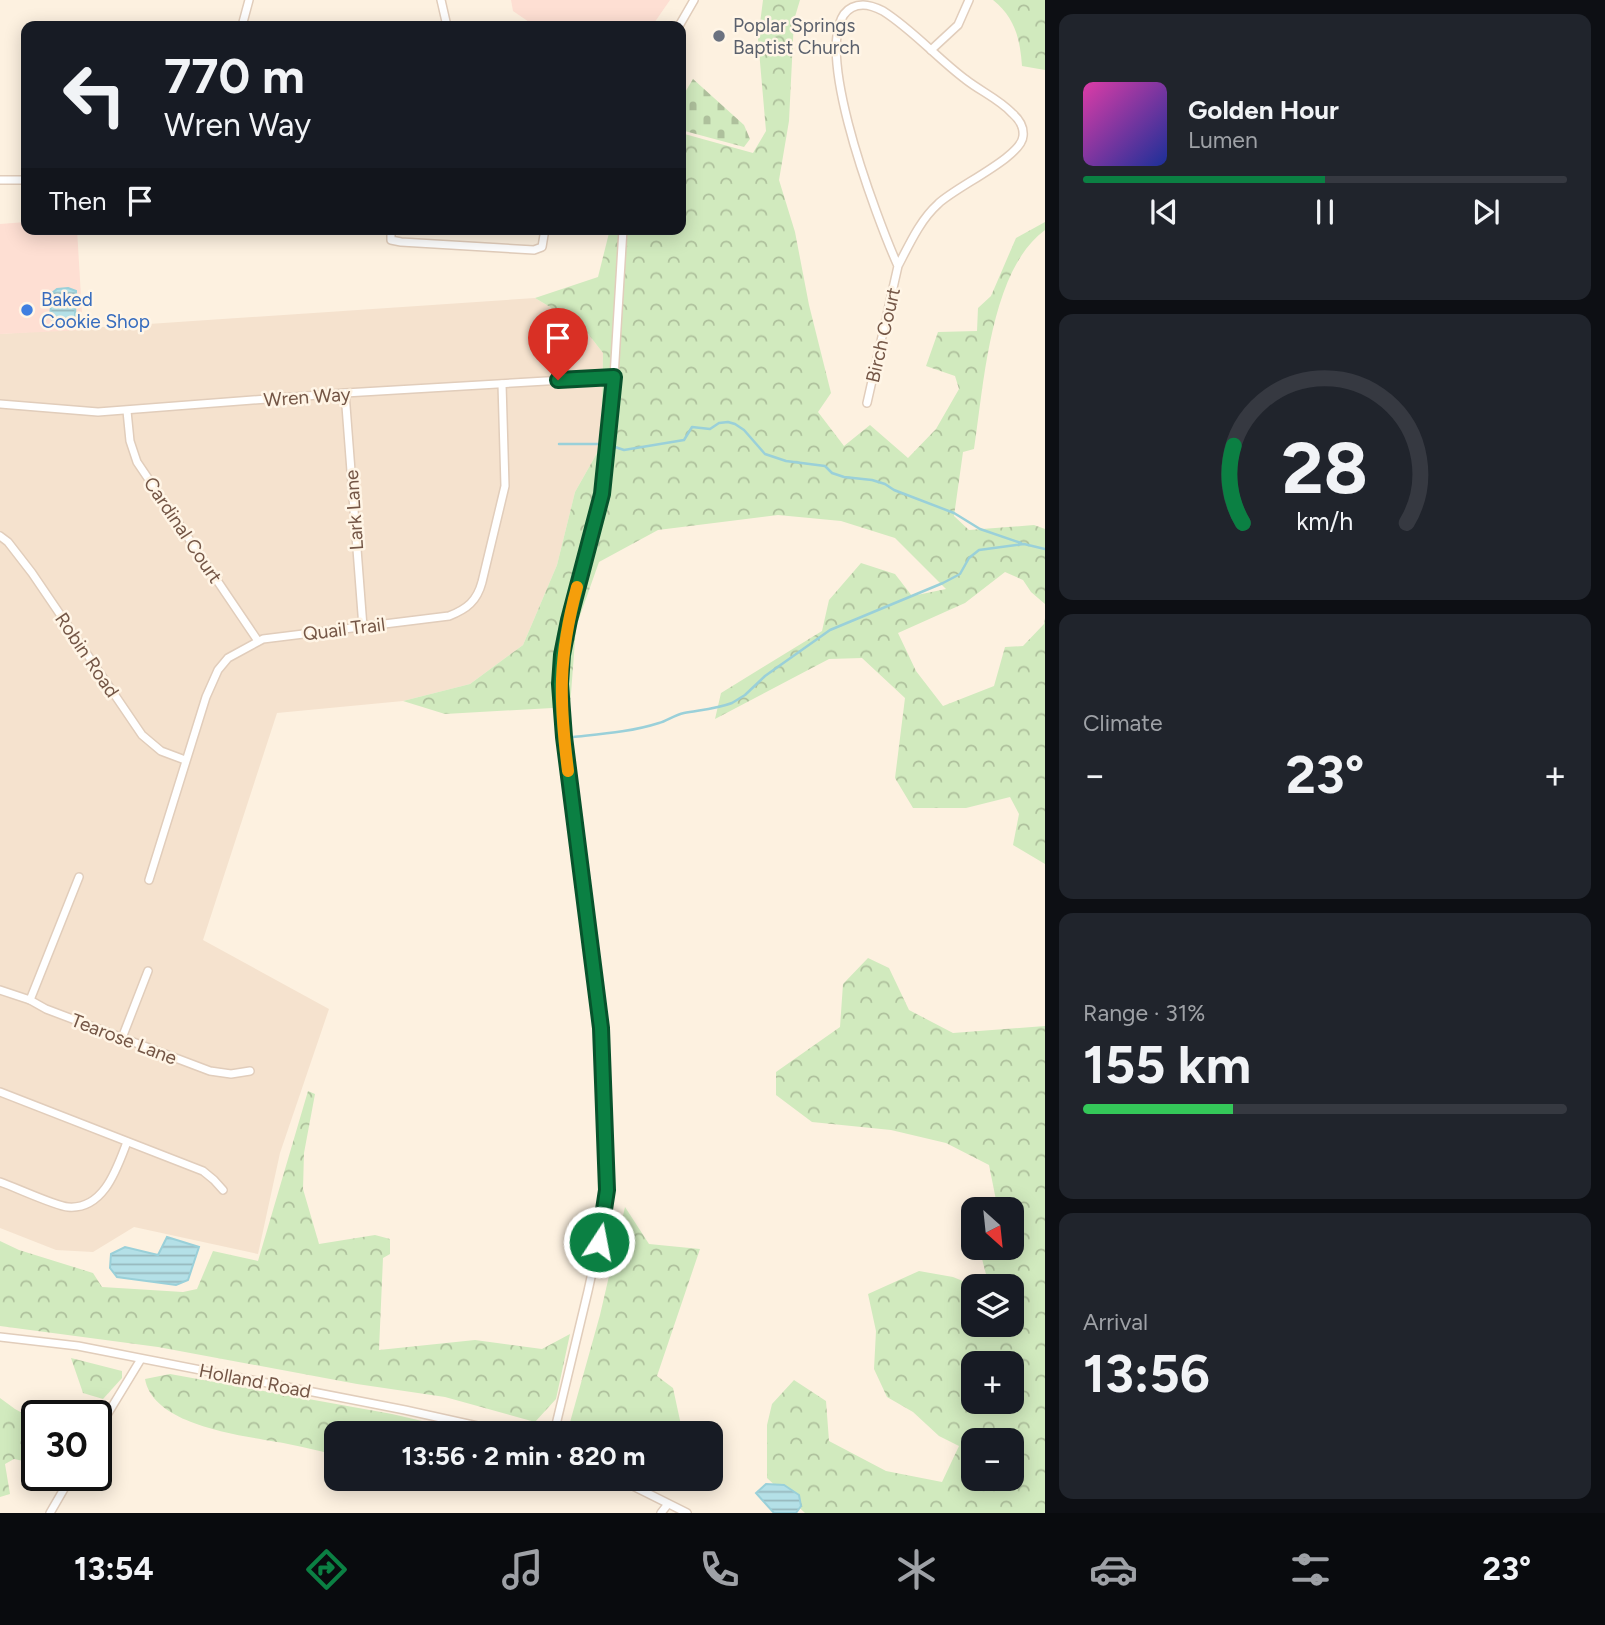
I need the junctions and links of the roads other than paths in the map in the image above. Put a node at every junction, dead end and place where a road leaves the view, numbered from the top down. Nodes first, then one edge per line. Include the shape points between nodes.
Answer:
1 (249, 0) edge
2 (441, 0) edge
3 (694, 0) edge
4 (969, 0) edge
5 (243, 21) edge
6 (446, 21) edge
7 (682, 21) edge
8 (931, 50) junction
9 (0, 180) edge
10 (21, 180) edge
11 (391, 235) edge
12 (544, 235) edge
13 (622, 235) edge
14 (898, 266) junction
15 (614, 377) junction
16 (502, 384) junction
17 (345, 393) junction
18 (867, 403) dead end
19 (0, 404) edge
20 (127, 411) junction
21 (0, 536) edge
22 (363, 627) junction
23 (258, 641) junction
24 (185, 760) junction
25 (79, 877) dead end
26 (149, 880) dead end
27 (148, 971) dead end
28 (0, 990) edge
29 (30, 1000) junction
30 (122, 1038) junction
31 (250, 1071) dead end
32 (0, 1092) edge
33 (127, 1142) junction
34 (0, 1182) edge
35 (223, 1190) dead end
36 (0, 1337) edge
37 (141, 1359) junction
38 (112, 1407) edge
39 (457, 1421) edge
40 (557, 1421) edge
41 (63, 1491) edge
42 (643, 1491) edge
43 (668, 1504) junction
44 (50, 1513) edge
45 (661, 1513) edge
46 (687, 1513) edge

1 - 5 street
2 - 6 street
3 - 7 street
4 - 8 street via 958,25
8 - 14 street, Birch Court via 1011,112 1023,129 1022,141 1012,155 936,205
8 - 14 street via 870,5 848,9 837,28 850,134
9 - 10 street
11 - 12 street via 391,240 401,242 534,250 542,247
13 - 15 street
14 - 18 street, Birch Court
15 - 16 street, Wren Way
15 - 40 street via 602,494 569,620 560,684 601,1028 607,1190 589,1291
16 - 17 street, Wren Way
16 - 22 street, Quail Trail via 505,486 477,597 449,616
17 - 20 street, Wren Way
17 - 22 street, Lark Lane
19 - 20 street, Wren Way via 79,412
20 - 23 street, Cardinal Court via 137,462
21 - 24 street, Robin Road via 32,573 142,735 161,751
22 - 23 street, Quail Trail
23 - 24 street, Quail Trail via 233,654 218,670
24 - 26 street, Quail Trail
25 - 29 street
27 - 30 street
28 - 29 street, Tearose Lane
29 - 30 street, Tearose Lane
30 - 31 street, Tearose Lane via 210,1071
32 - 33 street
33 - 34 street via 102,1194 91,1202 68,1207
33 - 35 street via 203,1171
36 - 37 street, Holland Road
37 - 38 street
37 - 39 street, Holland Road
41 - 44 street
42 - 43 street
43 - 45 street
43 - 46 street

